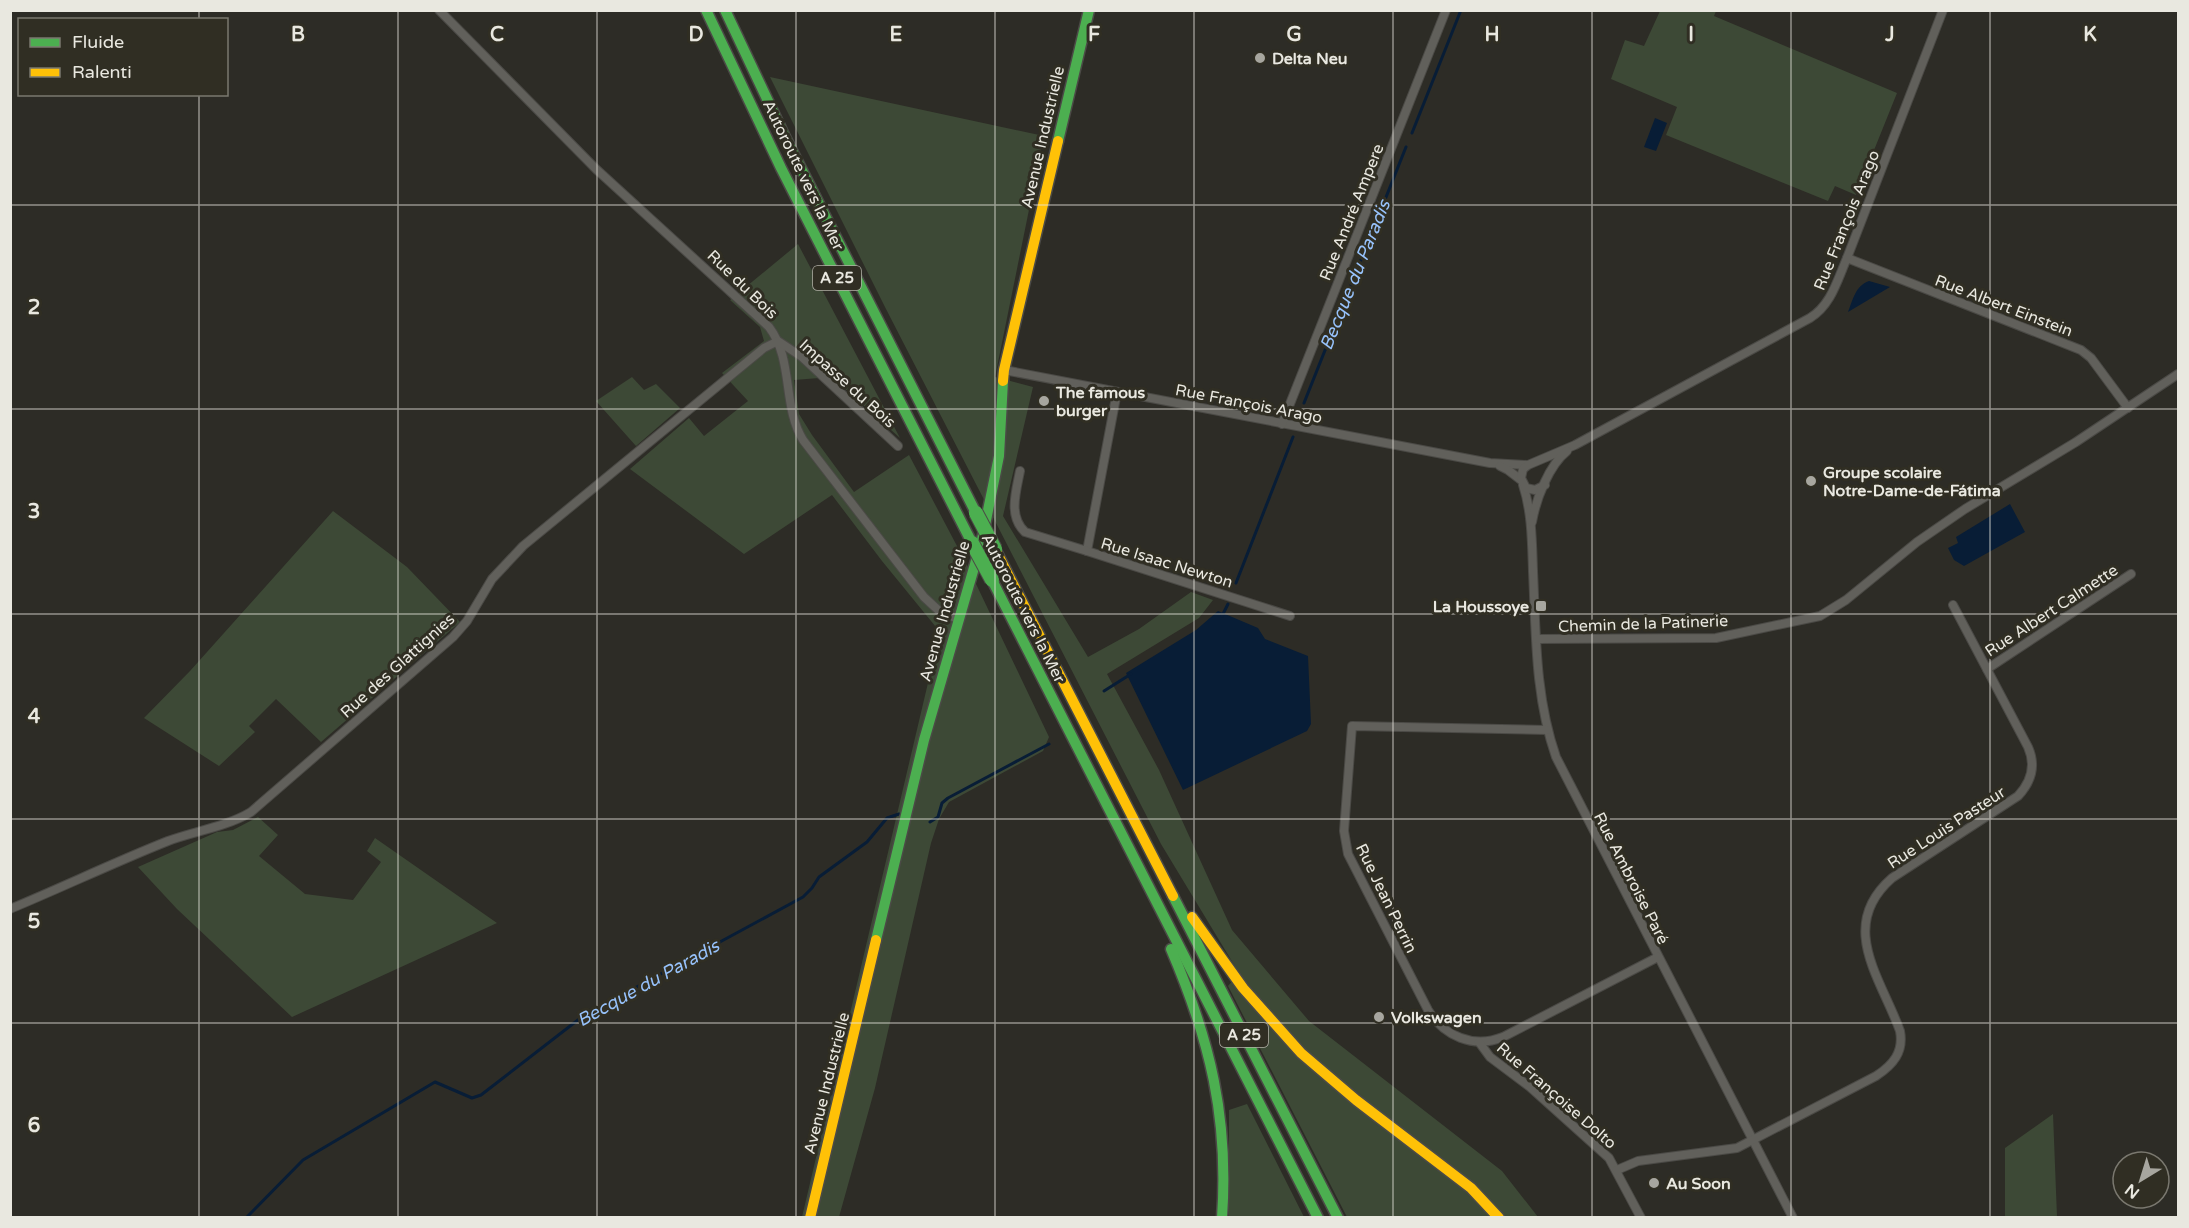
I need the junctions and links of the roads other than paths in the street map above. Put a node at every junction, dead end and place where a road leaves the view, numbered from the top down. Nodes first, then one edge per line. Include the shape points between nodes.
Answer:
1 (439, 10) edge
2 (706, 10) edge
3 (725, 10) edge
4 (1089, 10) edge
5 (1446, 10) edge
6 (1943, 10) edge
7 (1846, 258) junction
8 (778, 342) junction
9 (1004, 370) junction
10 (2178, 374) edge
11 (1117, 392) junction
12 (2128, 408) junction
13 (1282, 424) junction
14 (1575, 445) junction
15 (898, 446) dead end
16 (1490, 463) junction
17 (1530, 464) junction
18 (1020, 471) dead end
19 (1546, 482) junction
20 (1522, 483) junction
21 (1531, 526) junction
22 (1087, 551) junction
23 (2131, 573) dead end
24 (1953, 605) dead end
25 (1290, 616) dead end
26 (959, 620) junction
27 (1536, 639) junction
28 (1987, 669) junction
29 (1547, 730) junction
30 (1151, 853) junction
31 (10, 909) edge
32 (1165, 919) junction
33 (1658, 957) junction
34 (1479, 1042) junction
35 (1753, 1140) junction
36 (1617, 1170) junction
37 (810, 1218) edge
38 (1222, 1218) edge
39 (1318, 1218) edge
40 (1338, 1218) edge
41 (1499, 1218) edge
42 (1641, 1218) edge
43 (1793, 1218) edge

1 - 8 street, Rue du Bois via 596,169 758,315
2 - 32 main road, Autoroute vers la Mer / A 25, bridge via 781,168
3 - 30 main road, A 25, bridge via 785,137
4 - 9 main road, Avenue Industrielle
5 - 13 street, Rue André Ampere
6 - 7 street, Rue François Arago
7 - 12 street, Rue Albert Einstein via 2081,350
7 - 14 street, Rue François Arago via 1830,298 1817,314
8 - 15 street, Impasse du Bois via 802,357
8 - 26 street, Rue du Bois via 794,418 803,440 924,597 938,610
8 - 31 street, Rue des Glattignies via 764,348 523,546 492,579 453,638 251,812 232,822 160,844
9 - 11 street, Rue François Arago
9 - 26 main road, Avenue Industrielle via 996,478
10 - 12 street, Chemin de la Patinerie
11 - 13 street, Rue François Arago
11 - 22 street, Rue Isaac Newton
12 - 27 street, Chemin de la Patinerie via 1956,514 1820,616 1716,638
13 - 16 street, Rue François Arago
14 - 17 street, Rue François Arago
14 - 19 street, Rue François Arago via 1556,460
16 - 17 street, Rue François Arago
16 - 20 street, Rue François Arago via 1508,470
17 - 19 street via 1545,468
17 - 20 street via 1522,471
18 - 22 street via 1014,513 1018,526 1024,532
19 - 20 street via 1535,490
19 - 21 street, Rue Ambroise Paré
20 - 21 street, Rue Ambroise Paré
21 - 27 street, Rue Ambroise Paré
22 - 25 street, Rue Isaac Newton
23 - 28 street, Rue Albert Calmette
24 - 28 street, Rue Louis Pasteur
26 - 37 main road, Avenue Industrielle via 922,750
27 - 29 street, Rue Ambroise Paré
28 - 35 street, Rue Louis Pasteur via 2031,754 2031,774 2018,796 1892,878 1871,903 1865,941 1900,1031 1898,1054 1876,1076
29 - 33 street, Rue Ambroise Paré via 1562,772
29 - 34 street, Rue Jean Perrin via 1352,726 1346,848 1431,1015 1454,1035
30 - 40 main road, A 25
30 - 41 main road via 1222,962 1282,1034 1344,1092 1473,1189
32 - 38 main road via 1165,936 1200,1023 1216,1085 1225,1147
32 - 39 main road, Autoroute vers la Mer / A 25
33 - 34 street via 1503,1037
33 - 35 street, Rue Ambroise Paré
34 - 36 street, Rue Françoise Dolto via 1491,1057 1606,1155
35 - 36 street, Rue Louis Pasteur via 1733,1149 1638,1161
35 - 43 street, Rue Ambroise Paré
36 - 42 street, Rue Françoise Dolto

